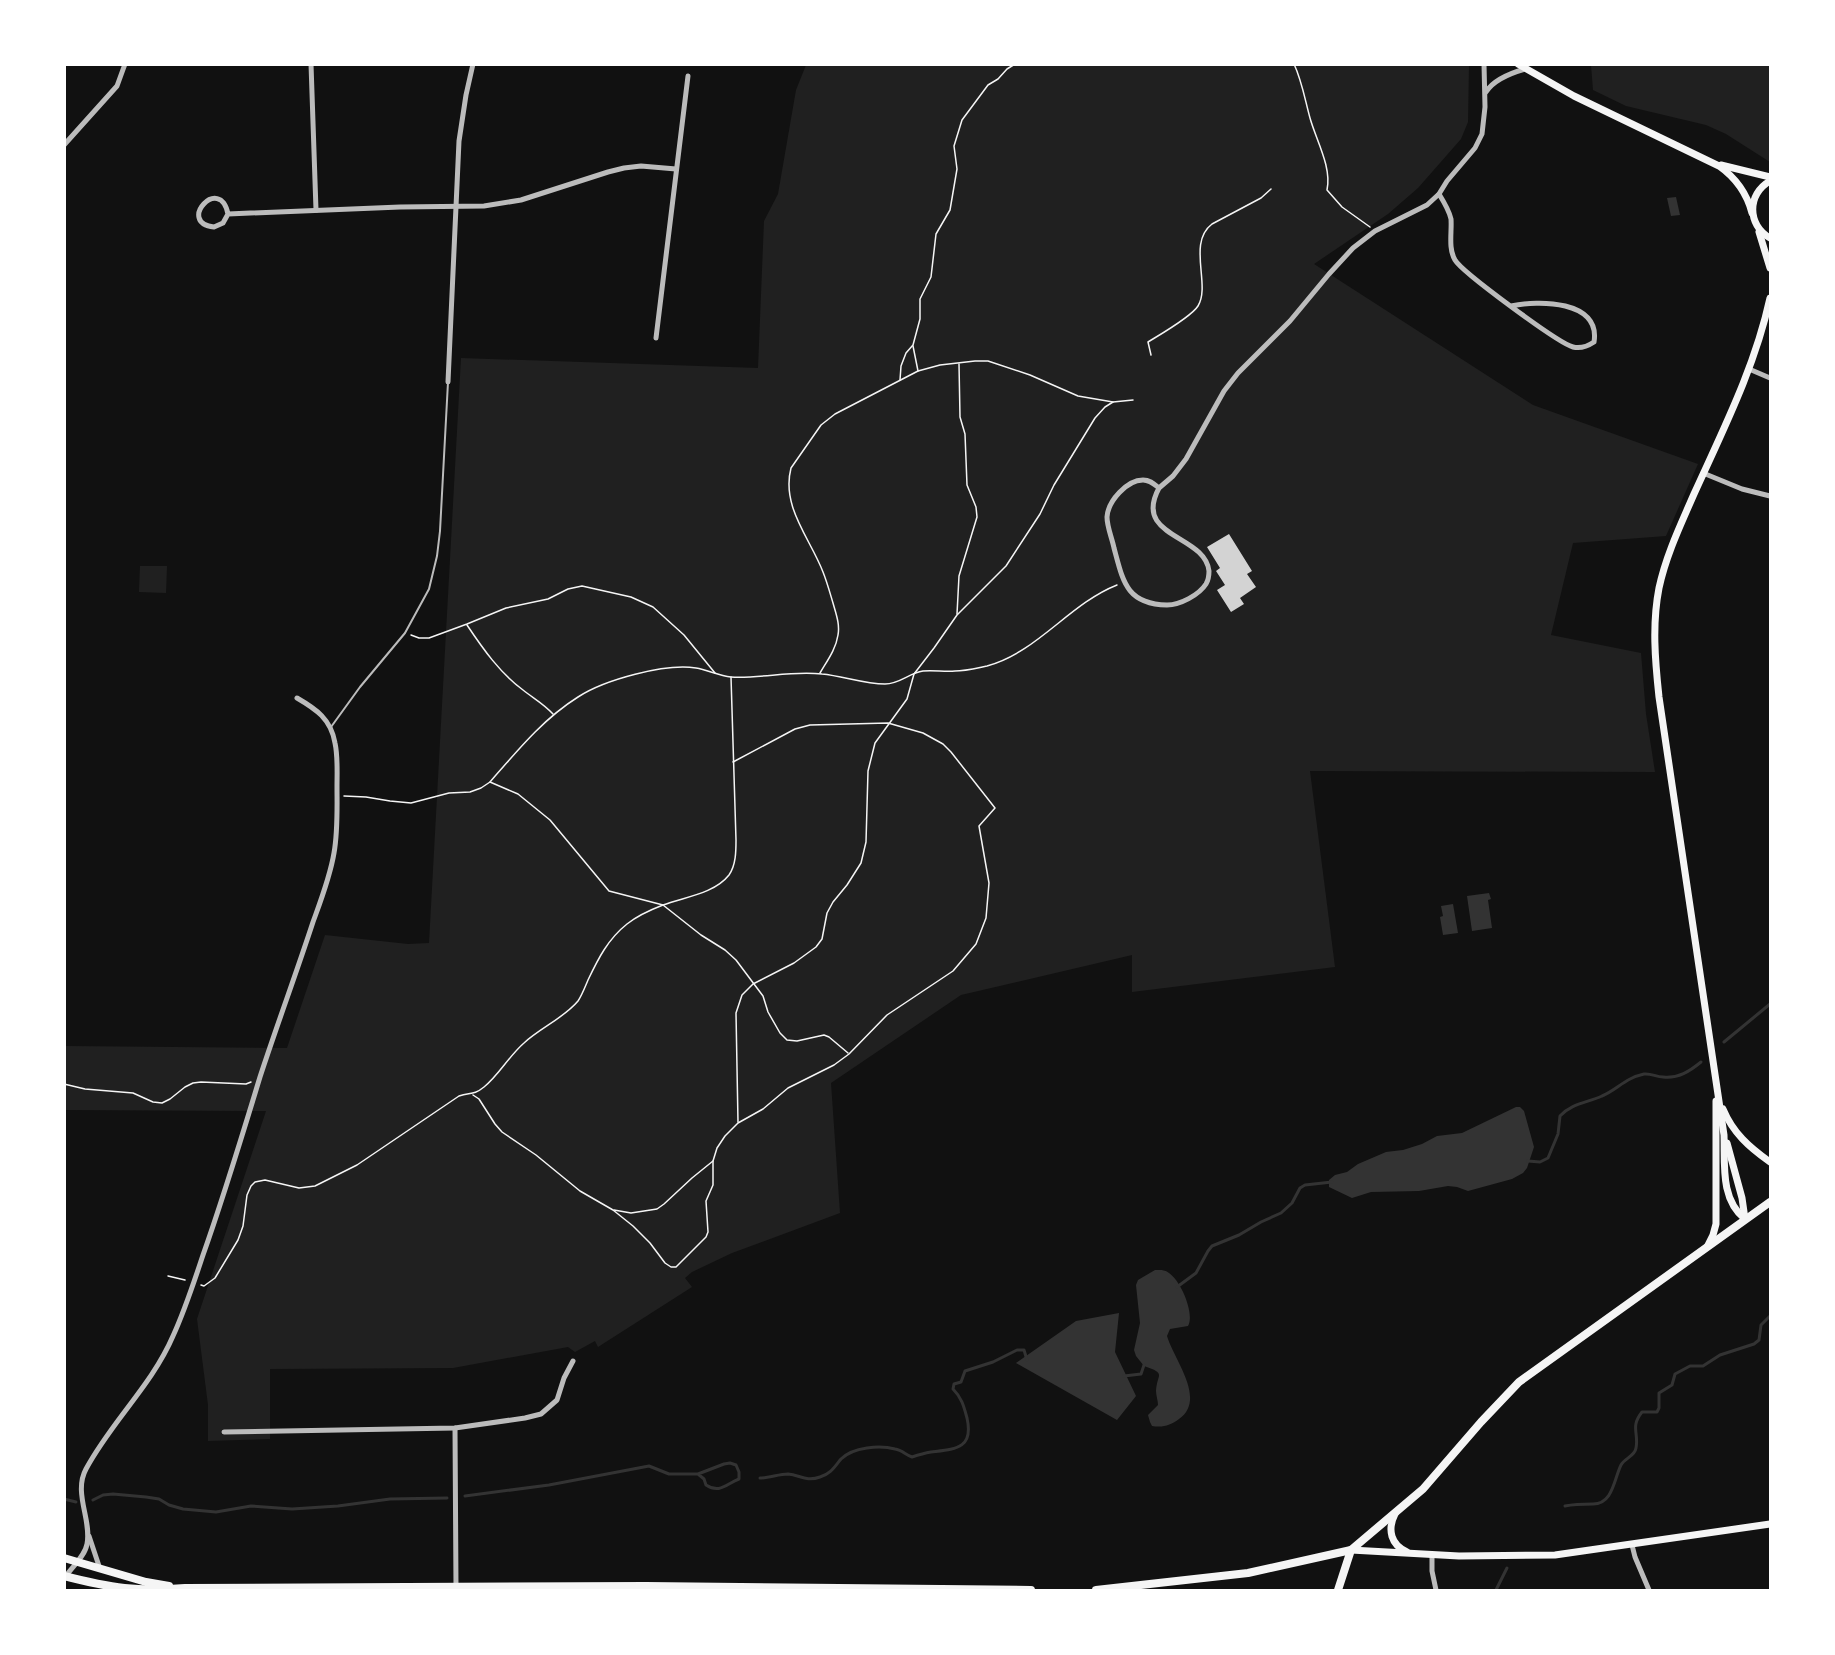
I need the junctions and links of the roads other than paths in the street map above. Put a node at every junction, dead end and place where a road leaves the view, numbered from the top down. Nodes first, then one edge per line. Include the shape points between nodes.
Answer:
1 (125, 64) edge
2 (310, 64) edge
3 (473, 64) edge
4 (1484, 64) edge
5 (1518, 64) edge
6 (1525, 69) junction
7 (688, 76) dead end
8 (1485, 94) junction
9 (64, 145) edge
10 (1713, 163) junction
11 (676, 170) junction
12 (1770, 179) edge
13 (1439, 194) junction
14 (456, 207) junction
15 (316, 210) junction
16 (1752, 213) junction
17 (228, 214) junction
18 (1757, 227) junction
19 (1770, 238) edge
20 (1770, 268) edge
21 (1770, 298) edge
22 (1511, 306) junction
23 (656, 338) dead end
24 (1749, 369) junction
25 (1770, 378) edge
26 (448, 382) joint
27 (1703, 473) junction
28 (1159, 488) junction
29 (1770, 496) edge
30 (297, 698) dead end
31 (331, 727) junction
32 (1716, 1077) junction
33 (1719, 1096) junction
34 (1724, 1135) junction
35 (1770, 1162) edge
36 (1770, 1202) edge
37 (1745, 1219) junction
38 (1708, 1245) junction
39 (573, 1361) dead end
40 (455, 1428) junction
41 (224, 1432) dead end
42 (1395, 1514) junction
43 (1770, 1524) edge
44 (88, 1531) junction
45 (1632, 1545) junction
46 (1351, 1550) junction
47 (1410, 1554) junction
48 (1432, 1555) junction
49 (64, 1558) edge
50 (76, 1562) junction
51 (100, 1569) junction
52 (65, 1576) edge
53 (456, 1587) junction
54 (186, 1588) junction
55 (746, 1589) edge
56 (1031, 1590) edge
57 (1096, 1590) edge
58 (1338, 1590) edge
59 (1436, 1590) edge
60 (1649, 1590) edge

1 - 9 street via 117,86
2 - 15 street
3 - 14 street via 460,129
4 - 8 street
5 - 6 main road
6 - 8 street via 1497,81
6 - 10 main road
7 - 11 street
8 - 13 street via 1482,134
10 - 12 main road
10 - 16 main road via 1740,187
11 - 14 street via 624,168 521,200
11 - 23 street
12 - 16 main road via 1756,195
13 - 22 street via 1450,218 1455,260
13 - 28 street via 1353,248 1290,321 1238,373 1186,459
14 - 15 street
14 - 26 street
15 - 17 street
16 - 18 main road
17 - 17 street via 224,223 214,227 205,225 199,213 205,202 216,199 225,205
18 - 19 main road
18 - 20 main road
21 - 24 main road
22 - 22 street via 1537,303 1578,310 1593,325 1594,342 1580,348 1571,346
24 - 25 street
24 - 27 main road
26 - 31 lane via 438,550 429,589 405,633
27 - 29 street
27 - 32 main road via 1664,568 1657,600 1654,650
28 - 28 street via 1142,480 1132,483 1109,507 1108,526 1130,591 1155,604 1172,604 1198,593 1209,577 1209,567 1195,548 1161,526 1153,506
30 - 31 street via 324,716
31 - 44 street via 337,756 331,868 173,1336 152,1376 115,1423 85,1471 82,1501
32 - 33 main road
32 - 38 main road via 1716,1224
33 - 34 main road
33 - 35 main road via 1739,1137
34 - 37 main road
34 - 37 main road via 1728,1192 1733,1206
36 - 37 main road
37 - 38 main road
38 - 42 main road via 1519,1382 1429,1483
39 - 40 street via 557,1400 541,1414
40 - 41 street
40 - 53 street
42 - 46 main road
42 - 47 main road via 1392,1538
43 - 45 main road
44 - 50 street via 87,1545
44 - 51 street
45 - 48 main road via 1555,1555
45 - 60 street
46 - 47 main road
46 - 57 main road via 1248,1573
46 - 58 main road
47 - 48 main road
48 - 59 street
49 - 50 main road
50 - 51 main road
50 - 52 street
51 - 54 main road
52 - 54 main road via 135,1590
53 - 54 main road
53 - 55 main road
55 - 56 main road

